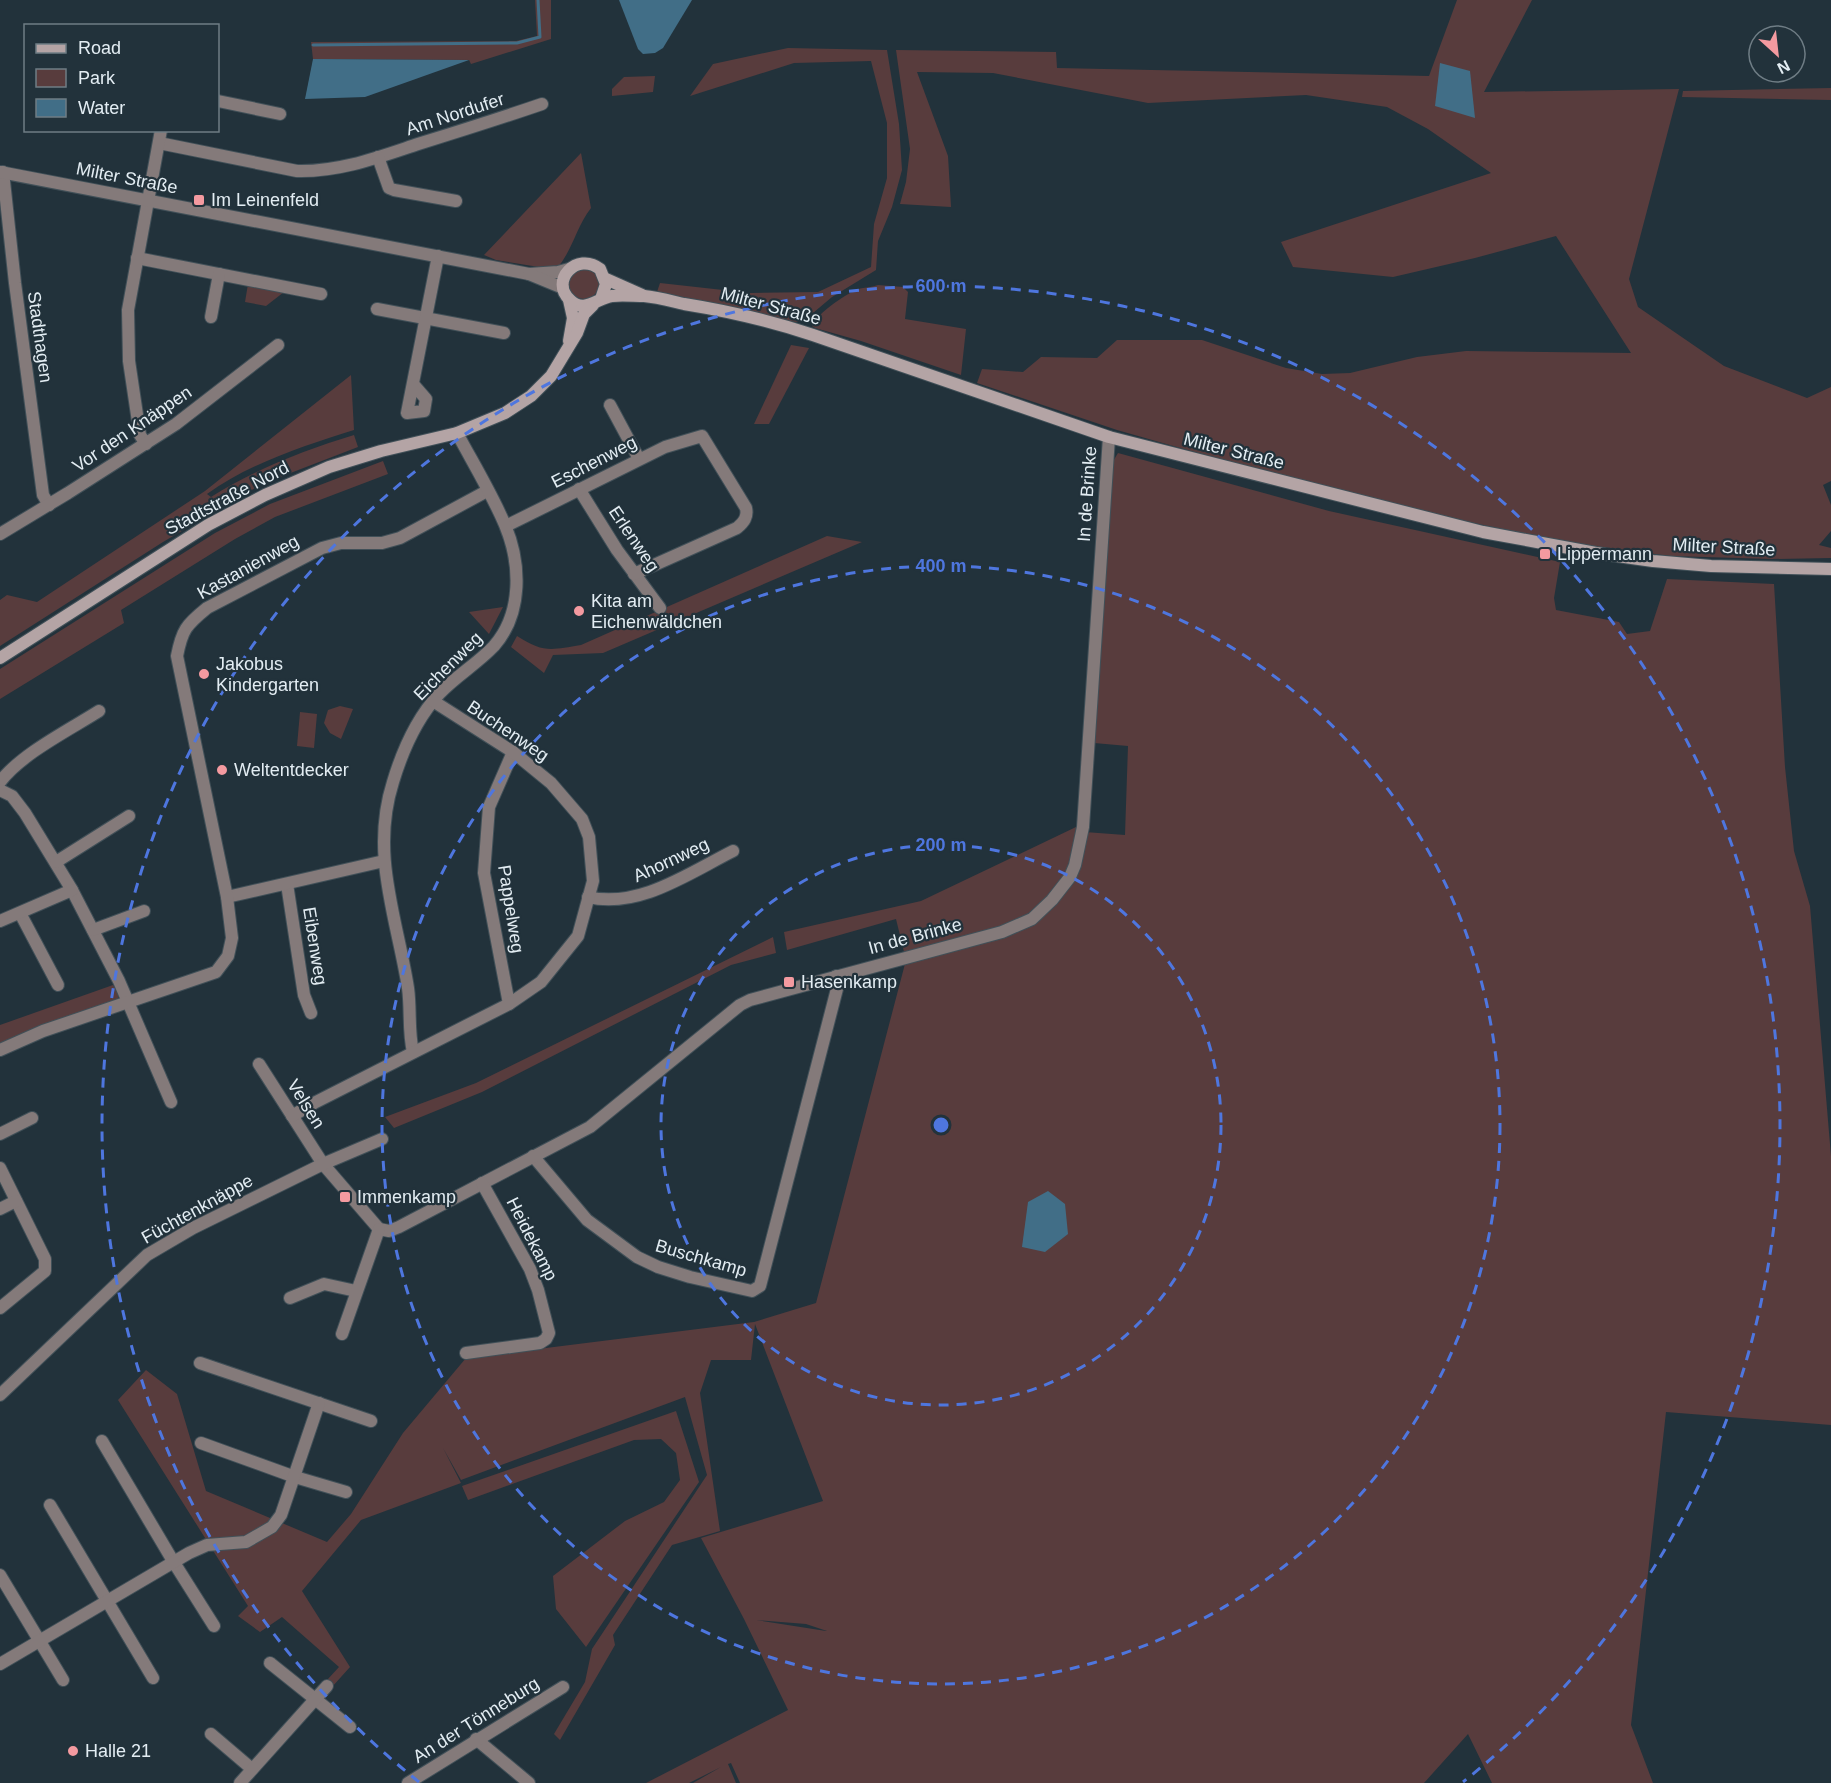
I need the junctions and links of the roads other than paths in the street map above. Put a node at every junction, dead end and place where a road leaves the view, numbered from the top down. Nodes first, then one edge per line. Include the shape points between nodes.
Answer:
1 (219, 101) edge
2 (542, 104) dead end
3 (280, 114) dead end
4 (160, 137) edge
5 (378, 157) junction
6 (2, 172) edge
7 (147, 201) junction
8 (456, 201) dead end
9 (438, 256) junction
10 (137, 258) junction
11 (569, 269) junction
12 (219, 274) junction
13 (529, 274) junction
14 (606, 279) junction
15 (563, 288) junction
16 (321, 294) dead end
17 (643, 296) junction
18 (569, 300) junction
19 (597, 302) junction
20 (377, 309) dead end
21 (211, 317) dead end
22 (425, 318) junction
23 (504, 333) dead end
24 (278, 345) dead end
25 (569, 345) junction
26 (413, 384) dead end
27 (610, 405) dead end
28 (457, 433) junction
29 (1109, 437) junction
30 (146, 444) junction
31 (639, 459) junction
32 (579, 489) junction
33 (487, 491) junction
34 (49, 504) junction
35 (506, 526) junction
36 (0, 534) edge
37 (1831, 570) edge
38 (634, 574) junction
39 (660, 608) dead end
40 (0, 658) edge
41 (433, 701) junction
42 (99, 711) dead end
43 (513, 752) junction
44 (0, 782) edge
45 (0, 790) edge
46 (129, 816) dead end
47 (733, 852) dead end
48 (384, 861) junction
49 (56, 862) junction
50 (287, 884) junction
51 (72, 890) junction
52 (226, 897) junction
53 (588, 897) junction
54 (144, 911) dead end
55 (20, 913) junction
56 (0, 921) edge
57 (93, 930) junction
58 (836, 976) junction
59 (58, 985) dead end
60 (129, 1003) junction
61 (509, 1004) junction
62 (311, 1013) dead end
63 (0, 1050) edge
64 (412, 1052) junction
65 (259, 1064) dead end
66 (171, 1102) dead end
67 (292, 1116) junction
68 (32, 1118) dead end
69 (0, 1134) edge
70 (382, 1139) dead end
71 (533, 1156) junction
72 (323, 1164) junction
73 (0, 1168) edge
74 (482, 1183) junction
75 (16, 1201) junction
76 (0, 1209) edge
77 (379, 1229) junction
78 (356, 1291) junction
79 (290, 1298) dead end
80 (0, 1308) edge
81 (342, 1335) dead end
82 (466, 1353) dead end
83 (200, 1363) dead end
84 (0, 1395) edge
85 (319, 1403) junction
86 (371, 1420) dead end
87 (102, 1442) dead end
88 (201, 1443) dead end
89 (295, 1478) junction
90 (346, 1492) dead end
91 (50, 1505) dead end
92 (173, 1562) junction
93 (0, 1575) edge
94 (106, 1601) junction
95 (214, 1626) dead end
96 (38, 1641) junction
97 (270, 1663) dead end
98 (0, 1664) edge
99 (153, 1678) dead end
100 (63, 1680) dead end
101 (327, 1686) dead end
102 (563, 1687) dead end
103 (314, 1700) junction
104 (350, 1727) dead end
105 (210, 1734) dead end
106 (476, 1739) junction
107 (252, 1769) junction
108 (240, 1783) edge
109 (408, 1783) edge
110 (529, 1783) edge

1 - 3 street
2 - 5 street, Am Nordufer
4 - 5 street, Am Nordufer via 297,171 317,172
4 - 7 street
5 - 8 street via 389,188
6 - 7 street, Milter Straße
6 - 34 street, Stadthagen via 43,495
7 - 9 street, Milter Straße
7 - 10 street
9 - 13 street, Milter Straße
9 - 22 street
10 - 12 street
10 - 30 street via 129,310 129,361 140,435
11 - 13 street, Milter Straße
11 - 14 main road via 591,264
11 - 15 main road
12 - 16 street
12 - 21 street
13 - 15 street, Milter Straße
14 - 17 main road, Milter Straße
14 - 19 main road via 606,289
15 - 18 main road
17 - 19 main road, Milter Straße via 614,296
17 - 29 main road, Milter Straße via 788,327
18 - 19 main road via 583,306
18 - 25 main road, Stadtstraße Nord via 573,318
19 - 25 main road, Stadtstraße Nord via 584,314
20 - 22 street
22 - 23 street
22 - 26 street
24 - 30 street, Vor den Knäppen
25 - 28 main road, Stadtstraße Nord via 551,376 531,396 499,417
27 - 31 street
28 - 33 street, Eichenweg
28 - 40 main road, Stadtstraße Nord via 355,459 265,495 208,525
29 - 37 main road, Milter Straße via 1423,518 1547,545 1720,567
29 - 58 street, In de Brinke via 1083,827 1070,877 1032,919 1012,928
30 - 34 street, Vor den Knäppen
31 - 32 street, Eschenweg
31 - 38 street, Eschenweg via 702,436 747,515 737,528
32 - 35 street, Eschenweg
32 - 38 street, Erlenweg
33 - 35 street, Eichenweg
33 - 52 street, Kastanienweg via 400,538 322,548 207,608 181,636 177,656
34 - 36 street, Vor den Knäppen
35 - 41 street, Eichenweg via 516,563 514,605 507,627 488,652
38 - 39 street, Erlenweg
41 - 43 street, Buchenweg
41 - 48 street, Eichenweg via 415,729 392,783
42 - 44 street via 45,745
43 - 53 street, Buchenweg via 551,783 582,819 591,846 593,881
43 - 61 street, Pappelweg via 489,807 484,873
45 - 49 street via 12,796
46 - 49 street
47 - 53 street, Ahornweg via 633,898
48 - 50 street
48 - 64 street, Eichenweg via 408,989
49 - 51 street
50 - 52 street
50 - 62 street, Eibenweg via 304,995
51 - 55 street
51 - 57 street
52 - 60 street, Kastanienweg via 232,938 228,956 216,972
53 - 61 street, Buchenweg via 578,936 541,982
54 - 57 street
55 - 56 street
55 - 59 street
57 - 60 street
58 - 71 street, In de Brinke via 740,1005 590,1126
58 - 71 street, Buschkamp via 838,985 756,1290 690,1277 637,1257 587,1220
60 - 63 street
60 - 66 street
61 - 64 street, Buchenweg
64 - 67 street
65 - 67 street, Velsen
67 - 72 street, Velsen
68 - 69 street
70 - 72 street, Füchtenknäppe
71 - 74 street, In de Brinke
72 - 77 street
72 - 84 street, Füchtenknäppe via 147,1255
73 - 75 street
74 - 77 street, In de Brinke via 399,1227
74 - 82 street, Heidekamp via 530,1269 549,1333 540,1343
75 - 76 street
75 - 80 street via 45,1259 45,1271
77 - 78 street
78 - 79 street via 324,1284
78 - 81 street
83 - 85 street
85 - 86 street
85 - 89 street
87 - 92 street
88 - 89 street
89 - 90 street
89 - 92 street via 281,1515 272,1527 246,1542 207,1545
91 - 94 street
92 - 94 street
92 - 95 street
93 - 96 street
94 - 96 street
94 - 99 street
96 - 98 street
96 - 100 street
97 - 103 street
101 - 103 street
102 - 106 street, An der Tönneburg
103 - 104 street
103 - 107 street
105 - 107 street
106 - 109 street, An der Tönneburg
106 - 110 street
107 - 108 street

